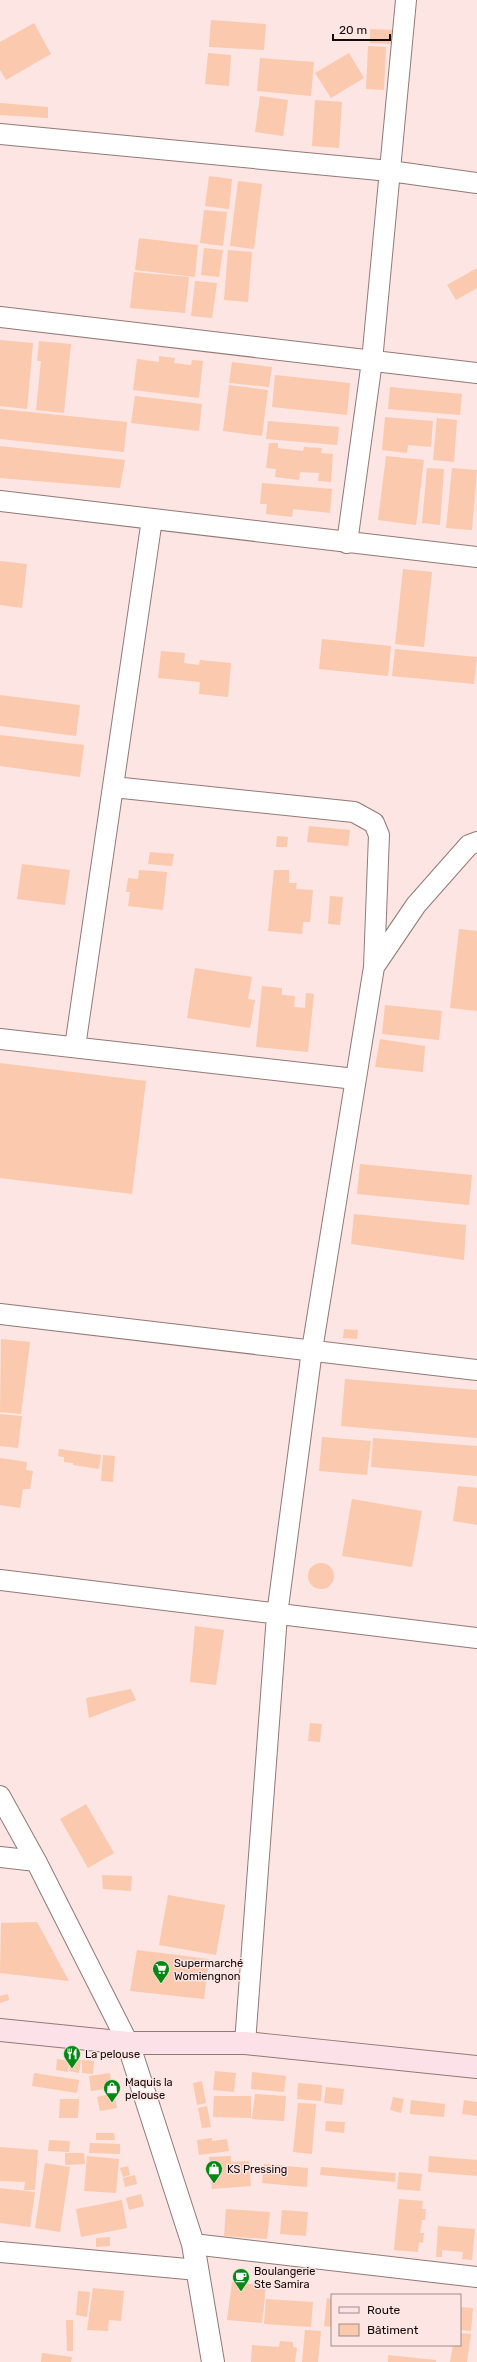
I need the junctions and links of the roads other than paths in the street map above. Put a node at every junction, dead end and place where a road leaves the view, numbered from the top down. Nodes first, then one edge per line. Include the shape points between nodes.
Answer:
1 (406, 0) edge
2 (0, 134) edge
3 (390, 171) junction
4 (477, 183) edge
5 (0, 317) edge
6 (372, 361) junction
7 (477, 373) edge
8 (0, 501) edge
9 (152, 520) junction
10 (347, 543) junction
11 (477, 557) edge
12 (113, 787) junction
13 (477, 842) edge
14 (374, 967) junction
15 (0, 1038) edge
16 (75, 1047) junction
17 (356, 1079) junction
18 (0, 1314) edge
19 (312, 1350) junction
20 (477, 1370) edge
21 (0, 1580) edge
22 (277, 1615) junction
23 (477, 1638) edge
24 (0, 1796) edge
25 (0, 1857) edge
26 (36, 1861) junction
27 (0, 2030) edge
28 (128, 2043) junction
29 (245, 2044) junction
30 (477, 2067) edge
31 (193, 2244) junction
32 (0, 2252) edge
33 (198, 2270) junction
34 (477, 2277) edge
35 (212, 2362) edge

1 - 3 street
2 - 3 street
3 - 4 street
3 - 6 street
5 - 6 street
6 - 7 street
6 - 10 street
8 - 9 street
9 - 10 street
9 - 12 street
10 - 11 street
12 - 14 street via 354,812 374,823 379,835
12 - 16 street
13 - 14 street via 469,846 416,905
14 - 17 street
15 - 16 street
16 - 17 street
17 - 19 street
18 - 19 street
19 - 20 street
19 - 22 street
21 - 22 street
22 - 23 street
22 - 29 street
24 - 26 street
25 - 26 street
26 - 28 street
27 - 28 main road
28 - 29 main road
28 - 31 street
29 - 30 main road
31 - 33 street
31 - 34 street
32 - 33 street
33 - 35 street

